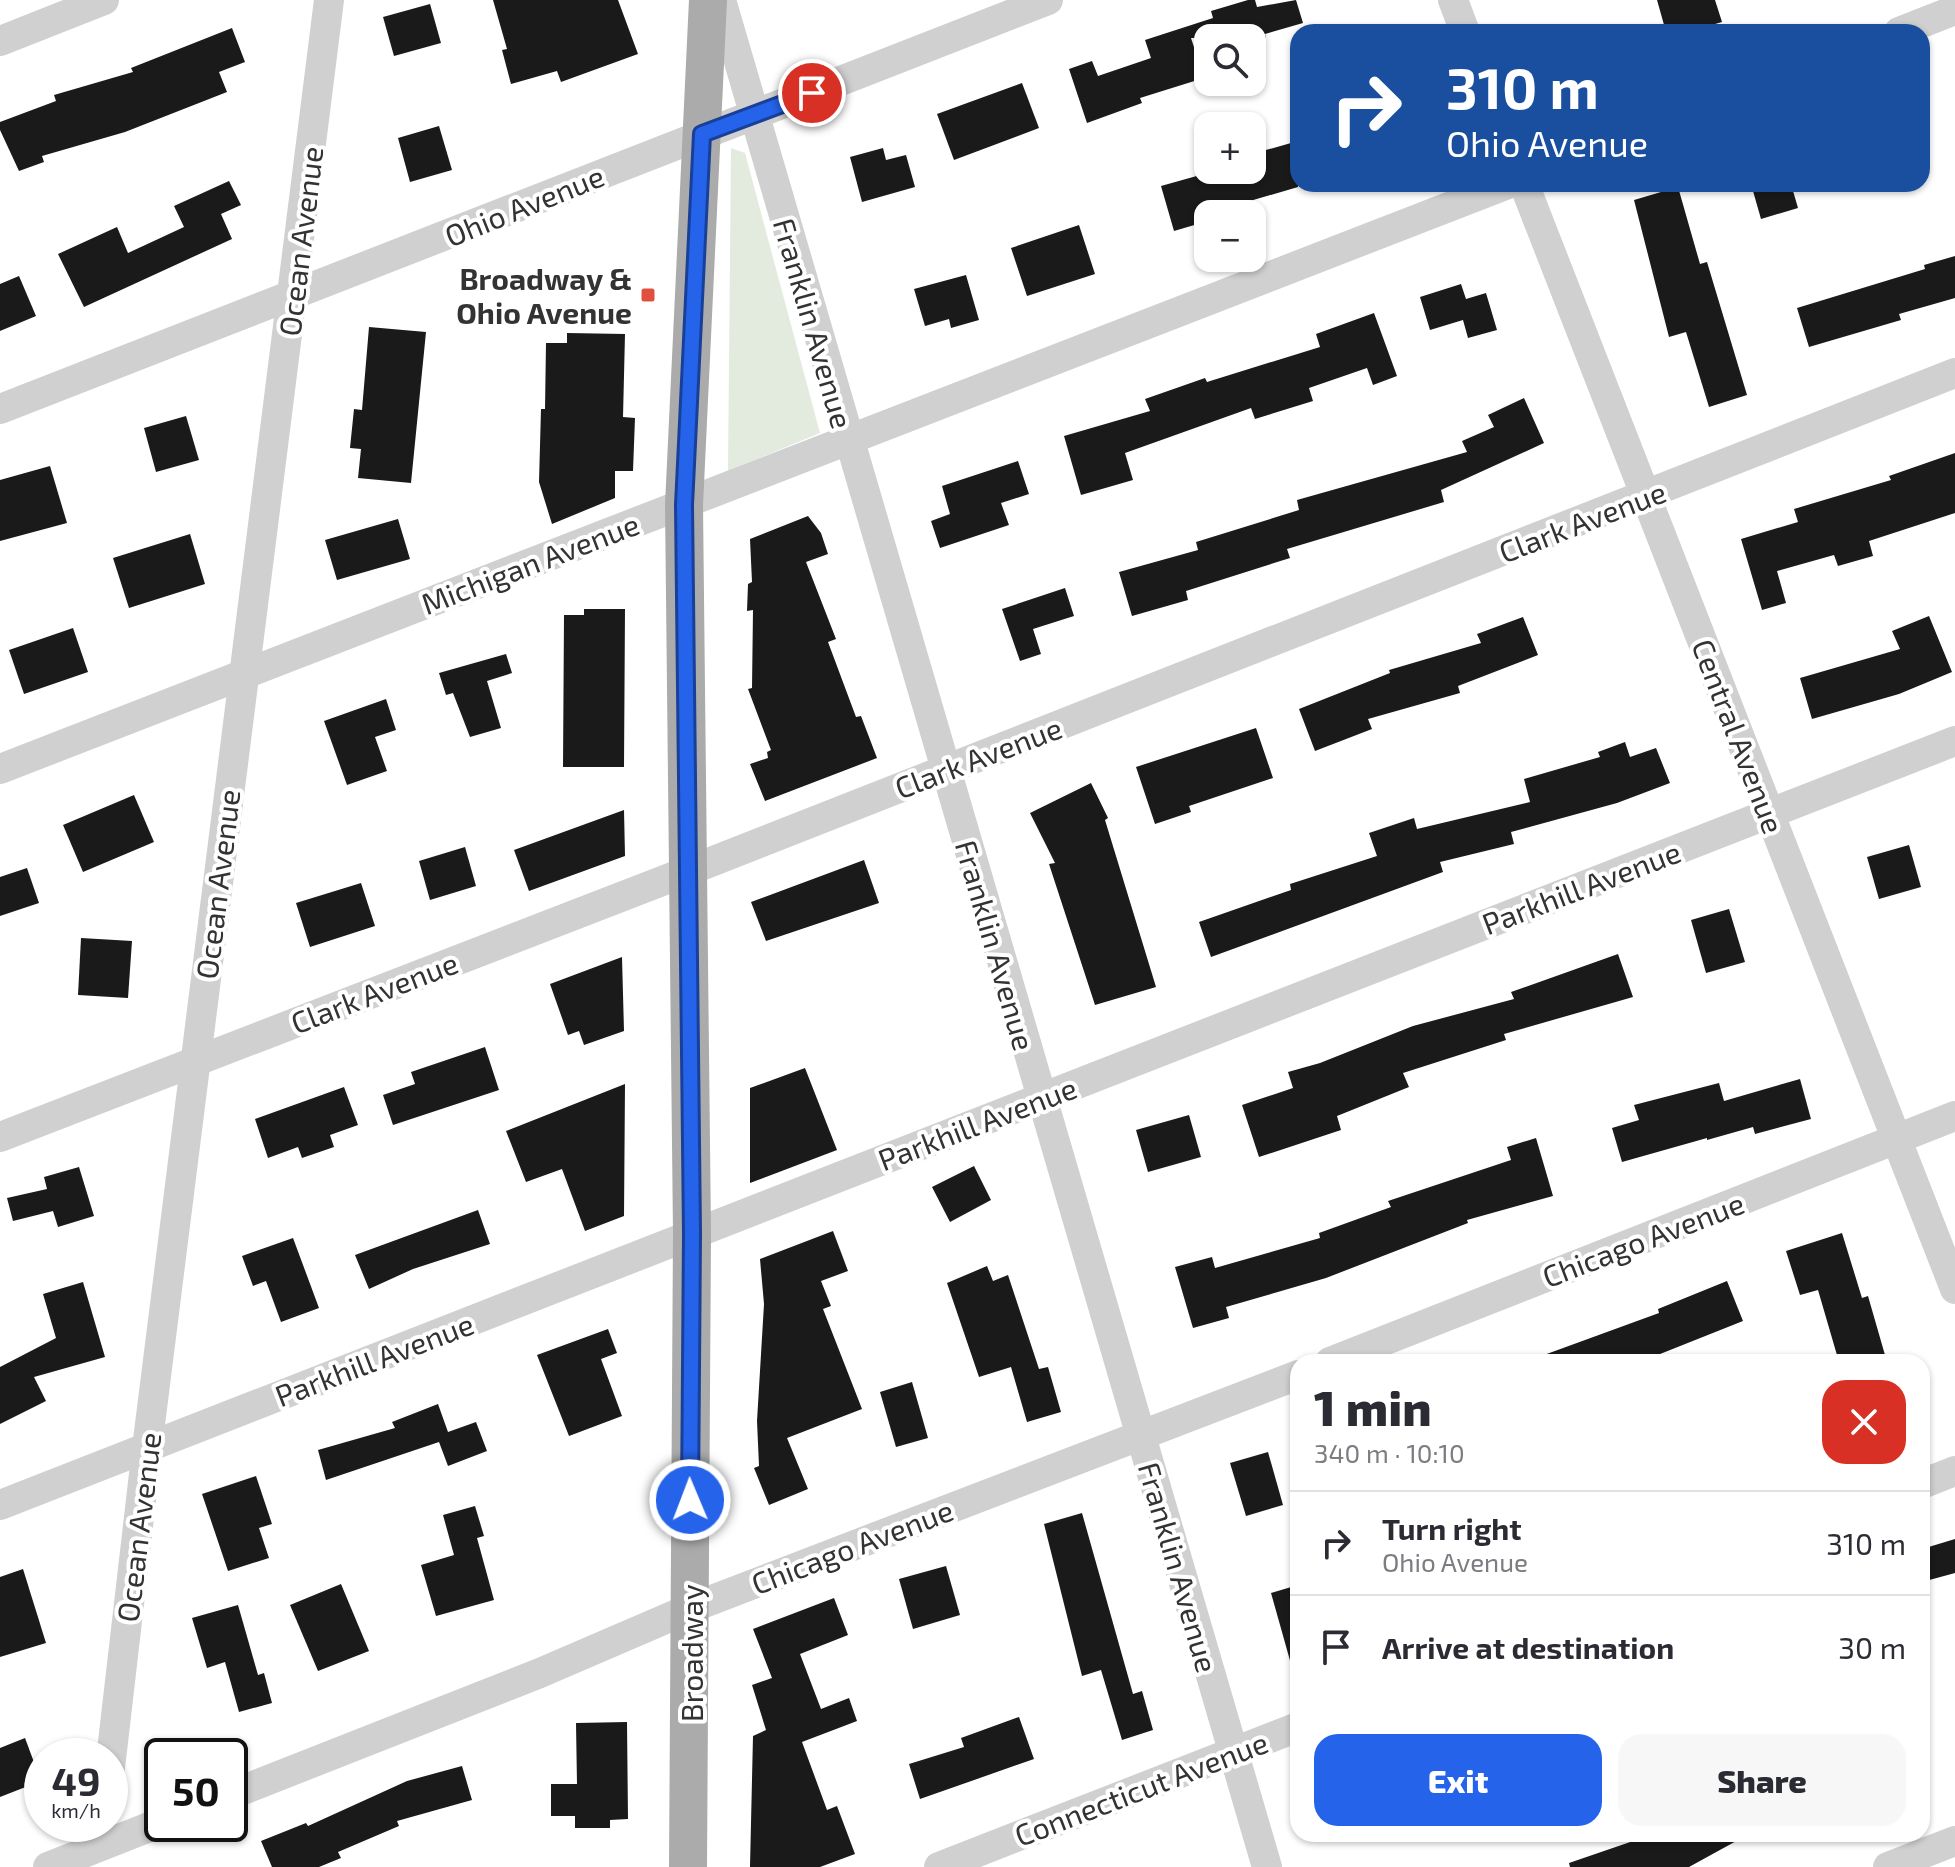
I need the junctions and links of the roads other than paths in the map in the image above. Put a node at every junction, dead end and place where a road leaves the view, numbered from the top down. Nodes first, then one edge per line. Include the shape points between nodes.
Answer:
1 (104, 0) edge
2 (329, 0) edge
3 (708, 0) edge
4 (721, 0) edge
5 (1048, 0) edge
6 (1453, 0) edge
7 (1955, 10) edge
8 (1462, 24) edge
9 (1919, 24) edge
10 (0, 41) edge
11 (752, 116) junction
12 (702, 134) junction
13 (1488, 192) edge
14 (1527, 192) edge
15 (294, 295) junction
16 (1955, 373) edge
17 (0, 409) edge
18 (849, 442) junction
19 (1646, 496) junction
20 (684, 505) junction
21 (243, 672) junction
22 (1955, 741) edge
23 (0, 769) edge
24 (945, 769) junction
25 (1770, 813) junction
26 (688, 871) junction
27 (196, 1060) junction
28 (1041, 1098) junction
29 (1955, 1116) edge
30 (0, 1137) edge
31 (1897, 1139) junction
32 (692, 1234) junction
33 (1955, 1289) edge
34 (1350, 1354) edge
35 (1290, 1378) edge
36 (1141, 1436) junction
37 (147, 1448) junction
38 (1955, 1471) edge
39 (1930, 1481) edge
40 (0, 1505) edge
41 (691, 1608) junction
42 (1290, 1730) edge
43 (113, 1738) edge
44 (1233, 1752) junction
45 (248, 1788) edge
46 (144, 1829) edge
47 (1955, 1841) edge
48 (101, 1846) edge
49 (48, 1867) edge
50 (688, 1867) edge
51 (939, 1867) edge
52 (1267, 1867) edge
53 (1888, 1867) edge

1 - 10 street
2 - 15 street, Ocean Avenue
3 - 12 main road, Broadway
4 - 11 street, Franklin Avenue
5 - 11 street, Ohio Avenue
6 - 8 street
7 - 9 street
11 - 12 street, Ohio Avenue
11 - 18 street, Franklin Avenue
12 - 15 street, Ohio Avenue
12 - 20 main road, Broadway
13 - 18 street, Michigan Avenue
14 - 19 street, Central Avenue
15 - 17 street, Ohio Avenue
15 - 21 street, Ocean Avenue
16 - 19 street, Clark Avenue
18 - 20 street, Michigan Avenue
18 - 24 street, Franklin Avenue
19 - 24 street, Clark Avenue
19 - 25 street, Central Avenue
20 - 21 street, Michigan Avenue
20 - 26 main road, Broadway
21 - 23 street, Michigan Avenue
21 - 27 street, Ocean Avenue
22 - 25 street, Parkhill Avenue
24 - 26 street, Clark Avenue
24 - 28 street, Franklin Avenue
25 - 28 street, Parkhill Avenue
25 - 31 street, Central Avenue
26 - 27 street, Clark Avenue
26 - 32 main road, Broadway
27 - 30 street, Clark Avenue
27 - 37 street, Ocean Avenue
28 - 32 street, Parkhill Avenue
28 - 36 street, Franklin Avenue
29 - 31 street, Chicago Avenue
31 - 33 street, Central Avenue
31 - 34 street, Chicago Avenue
32 - 37 street, Parkhill Avenue
32 - 41 main road, Broadway
35 - 36 street, Chicago Avenue
36 - 41 street, Chicago Avenue
36 - 44 street, Franklin Avenue
37 - 40 street, Parkhill Avenue
37 - 43 street, Ocean Avenue
38 - 39 street
41 - 45 street, Chicago Avenue
41 - 50 main road, Broadway
42 - 44 street, Connecticut Avenue
44 - 51 street, Connecticut Avenue
44 - 52 street, Franklin Avenue
46 - 48 street
47 - 53 street
48 - 49 street

